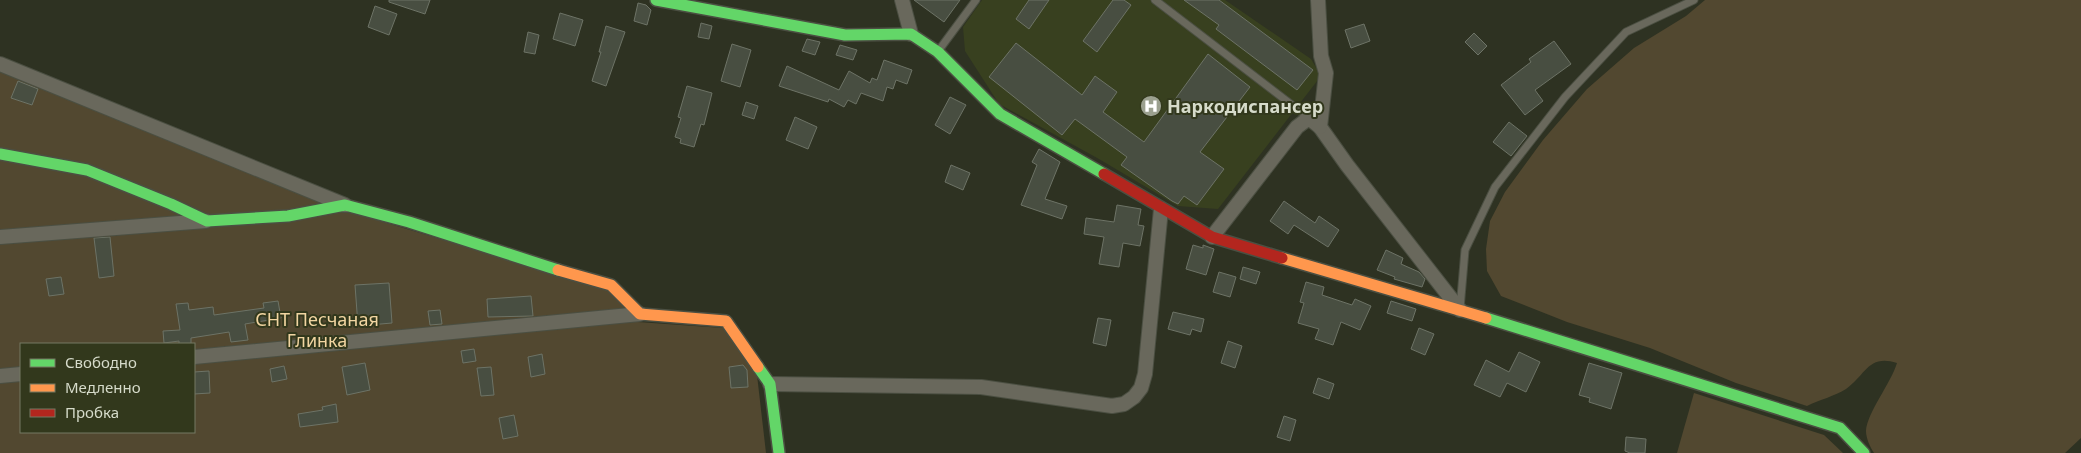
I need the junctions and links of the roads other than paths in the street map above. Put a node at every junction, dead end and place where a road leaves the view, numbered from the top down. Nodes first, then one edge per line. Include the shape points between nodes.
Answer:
1 (656, 0) edge
2 (902, 0) edge
3 (976, 0) edge
4 (1156, 0) edge
5 (1318, 0) edge
6 (1694, 0) edge
7 (911, 34) junction
8 (938, 52) junction
9 (0, 64) edge
10 (1314, 122) junction
11 (0, 154) edge
12 (344, 204) junction
13 (1161, 209) junction
14 (206, 221) junction
15 (0, 237) edge
16 (1212, 237) junction
17 (1460, 310) junction
18 (640, 314) junction
19 (195, 357) edge
20 (20, 374) edge
21 (0, 376) edge
22 (770, 384) junction
23 (779, 453) edge
24 (1864, 453) edge

1 - 7 street via 846,35
2 - 7 street
3 - 8 lane
4 - 10 lane
5 - 10 street via 1321,56 1326,73
6 - 17 lane via 1626,32 1565,97 1495,187 1465,250
7 - 8 street
8 - 13 street via 1000,114
9 - 12 street
10 - 16 street via 1297,128
10 - 17 street
11 - 14 street via 86,170
12 - 14 street via 288,216
12 - 18 street via 611,285
13 - 16 street
13 - 22 street via 1145,374 1134,397 1124,404 1101,406 981,387
14 - 15 street
16 - 17 street
17 - 24 street via 1840,428
18 - 19 street
18 - 22 street via 726,321
20 - 21 street
22 - 23 street

